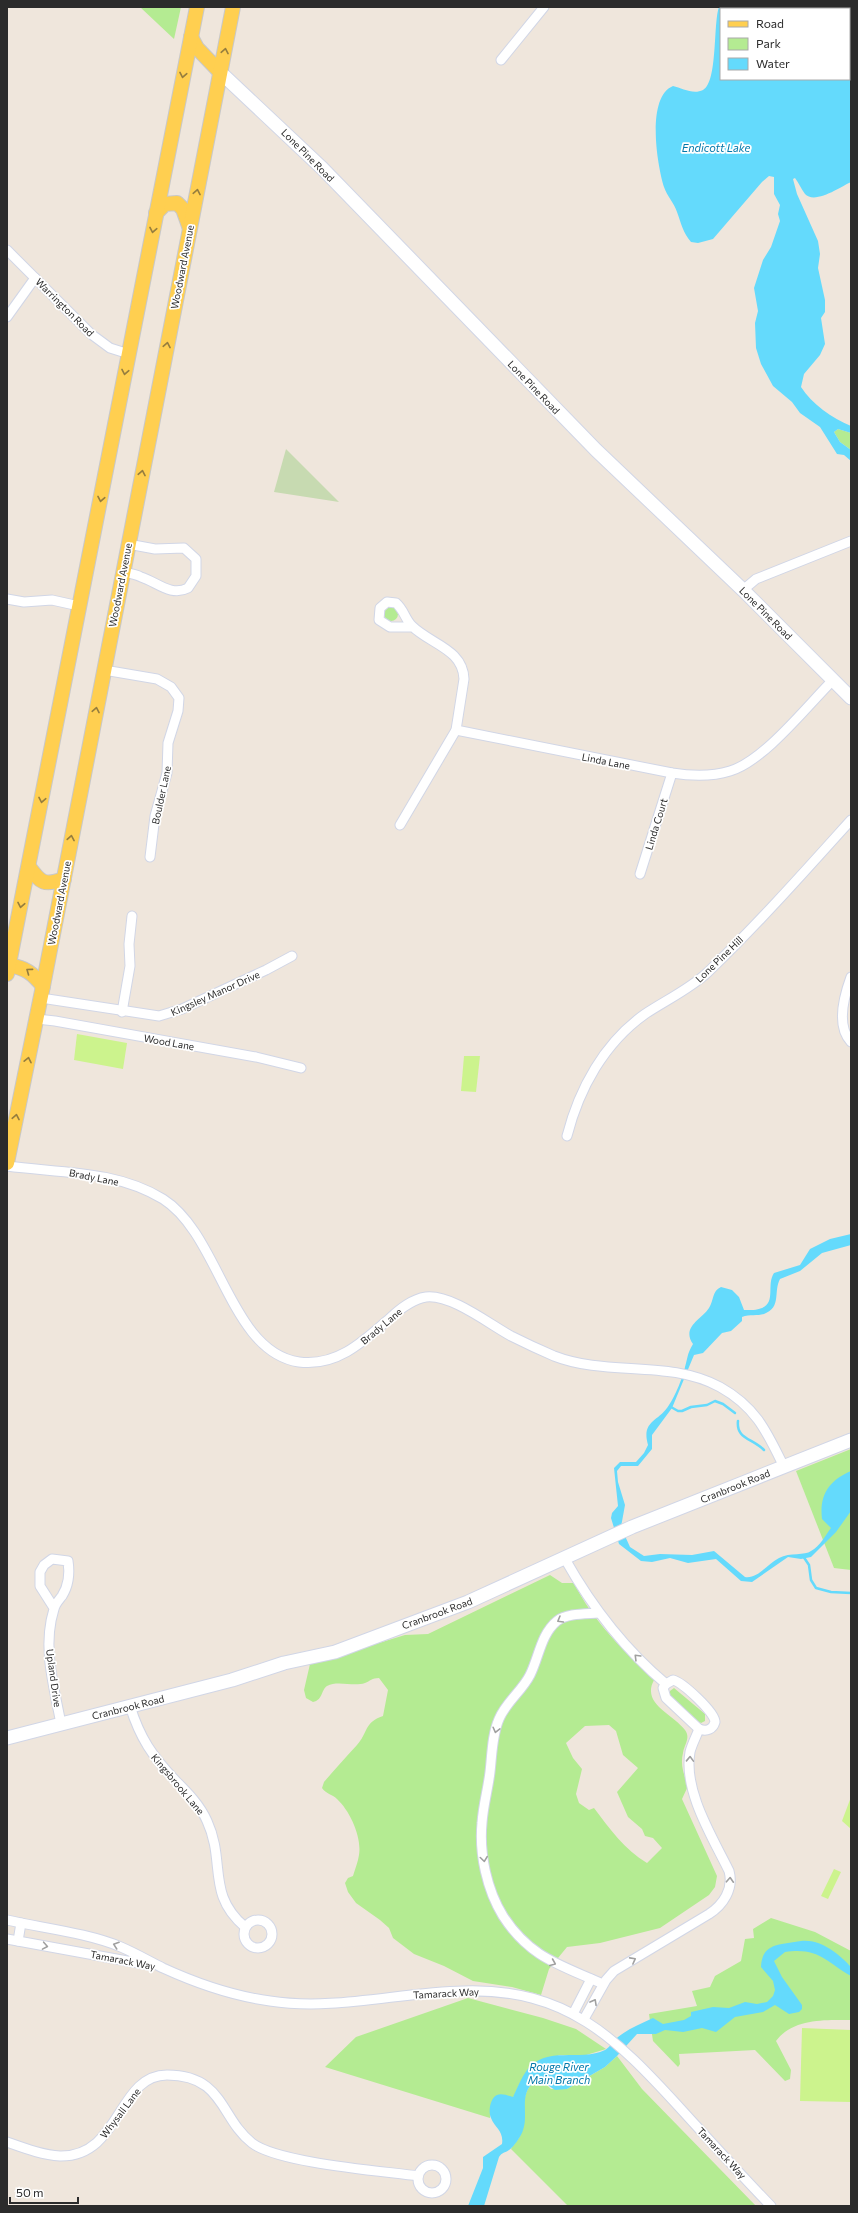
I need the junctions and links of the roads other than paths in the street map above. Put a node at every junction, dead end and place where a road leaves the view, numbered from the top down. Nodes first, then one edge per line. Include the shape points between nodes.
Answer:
1 (197, 7) edge
2 (233, 7) edge
3 (544, 7) edge
4 (191, 37) junction
5 (501, 60) dead end
6 (220, 72) junction
7 (156, 213) junction
8 (189, 230) junction
9 (7, 250) edge
10 (35, 278) junction
11 (7, 317) edge
12 (129, 354) junction
13 (851, 541) edge
14 (128, 544) junction
15 (123, 572) junction
16 (743, 590) junction
17 (7, 600) edge
18 (79, 606) junction
19 (413, 627) dead end
20 (104, 670) junction
21 (832, 680) junction
22 (851, 698) edge
23 (456, 730) junction
24 (672, 773) junction
25 (851, 820) edge
26 (400, 825) dead end
27 (150, 857) dead end
28 (29, 867) junction
29 (640, 874) dead end
30 (64, 879) junction
31 (132, 916) dead end
32 (292, 956) dead end
33 (8, 969) edge
34 (851, 977) edge
35 (42, 992) junction
36 (848, 997) edge
37 (122, 1012) junction
38 (36, 1019) junction
39 (851, 1042) edge
40 (302, 1068) dead end
41 (566, 1136) dead end
42 (7, 1165) edge
43 (851, 1440) edge
44 (784, 1466) junction
45 (565, 1559) junction
46 (54, 1608) junction
47 (598, 1613) junction
48 (666, 1684) junction
49 (130, 1706) junction
50 (61, 1724) junction
51 (699, 1729) junction
52 (7, 1738) edge
53 (7, 1920) edge
54 (21, 1923) junction
55 (245, 1927) dead end
56 (88, 1938) junction
57 (7, 1939) edge
58 (18, 1941) junction
59 (81, 1952) junction
60 (164, 1968) junction
61 (592, 1979) junction
62 (603, 1984) junction
63 (572, 2014) junction
64 (584, 2020) junction
65 (7, 2142) edge
66 (418, 2176) dead end
67 (771, 2206) edge

1 - 4 main road
6 -> 2 main road, Woodward Avenue
3 - 5 street
4 - 6 main road via 197,48
4 -> 7 main road
8 -> 6 main road, Woodward Avenue
6 - 16 street, Lone Pine Road via 322,168 596,450
7 - 8 main road via 165,204 177,203 186,214
7 -> 12 main road
14 -> 8 main road, Woodward Avenue
9 - 10 street, Warrington Road
10 - 11 street
10 - 12 street, Warrington Road via 101,342
12 -> 18 main road
13 - 16 street via 756,578
14 - 15 main road, Woodward Avenue
14 - 15 street via 155,549 184,548 196,559 196,576 188,588 175,591 167,590 140,576
15 - 20 main road, Woodward Avenue
16 - 21 street, Lone Pine Road
17 - 18 street via 52,600
18 -> 28 main road
19 - 23 street via 454,655 463,666 464,679
20 - 27 street, Boulder Lane via 157,679 172,687 179,698 178,711 168,743 167,773 155,816
30 -> 20 main road, Woodward Avenue
21 - 22 street, Lone Pine Road
21 - 24 street, Linda Lane via 751,761 717,774 695,776
23 - 24 street, Linda Lane
23 - 26 street
24 - 29 street, Linda Court
25 - 41 street, Lone Pine Hill via 704,975 644,1015 621,1035 601,1059 585,1086 576,1104
28 - 30 main road via 39,881 52,884
28 -> 33 main road
30 - 35 main road, Woodward Avenue
31 - 37 street via 130,966
32 - 37 street, Kingsley Manor Drive via 170,1014 159,1016
35 -> 33 main road via 30,970
34 - 36 street
35 - 37 street, Kingsley Manor Drive
35 - 38 main road, Woodward Avenue
36 - 39 street via 843,1026
38 - 40 street, Wood Lane via 256,1057
42 -> 38 main road, Woodward Avenue
42 - 44 street, Brady Lane via 106,1178 144,1190 164,1200 183,1217 197,1237 252,1333 273,1352 296,1361 324,1361 342,1355 364,1341 406,1305 421,1298 435,1297 453,1303 533,1347 568,1360 608,1369 679,1372 706,1380 743,1402 765,1427
43 - 44 street, Cranbrook Road
44 - 45 street, Cranbrook Road via 632,1527
45 - 47 street
45 - 49 street, Cranbrook Road via 468,1602 335,1652 284,1662 232,1680
46 - 46 street, Upland Drive via 68,1582 68,1561 52,1560 44,1565 40,1572 40,1586
46 - 50 street, Upland Drive via 49,1658
48 -> 47 street via 627,1647
47 -> 61 street via 565,1617 556,1622 543,1641 528,1679 501,1714 494,1738 482,1827 488,1881 494,1899 507,1922 539,1956
48 - 51 street via 664,1696
48 - 51 street via 673,1680 678,1682 714,1714 713,1727 707,1730
49 - 50 street, Cranbrook Road
49 - 55 street, Kingsbrook Lane via 136,1727 147,1747 204,1815 215,1842 222,1898 234,1918
50 - 52 street, Cranbrook Road
62 -> 51 street via 616,1969 713,1912 727,1893 731,1880 729,1871 703,1820 693,1786 690,1755
53 - 54 street, Tamarack Way
54 - 56 street, Tamarack Way
54 - 58 street
56 - 59 street, Tamarack Way
60 -> 56 street, Tamarack Way via 121,1947
57 - 58 street, Tamarack Way
58 -> 59 street, Tamarack Way
59 - 60 street, Tamarack Way
60 - 63 street, Tamarack Way via 219,1990 279,2002 316,2004 475,1990 528,1998
61 - 62 street
61 - 63 street
64 -> 62 street
63 - 64 street, Tamarack Way
64 - 67 street, Tamarack Way via 634,2059
65 - 66 street, Whysall Lane via 54,2155 66,2156 82,2151 101,2139 141,2085 155,2076 174,2075 196,2080 213,2092 248,2139 263,2150 308,2161

